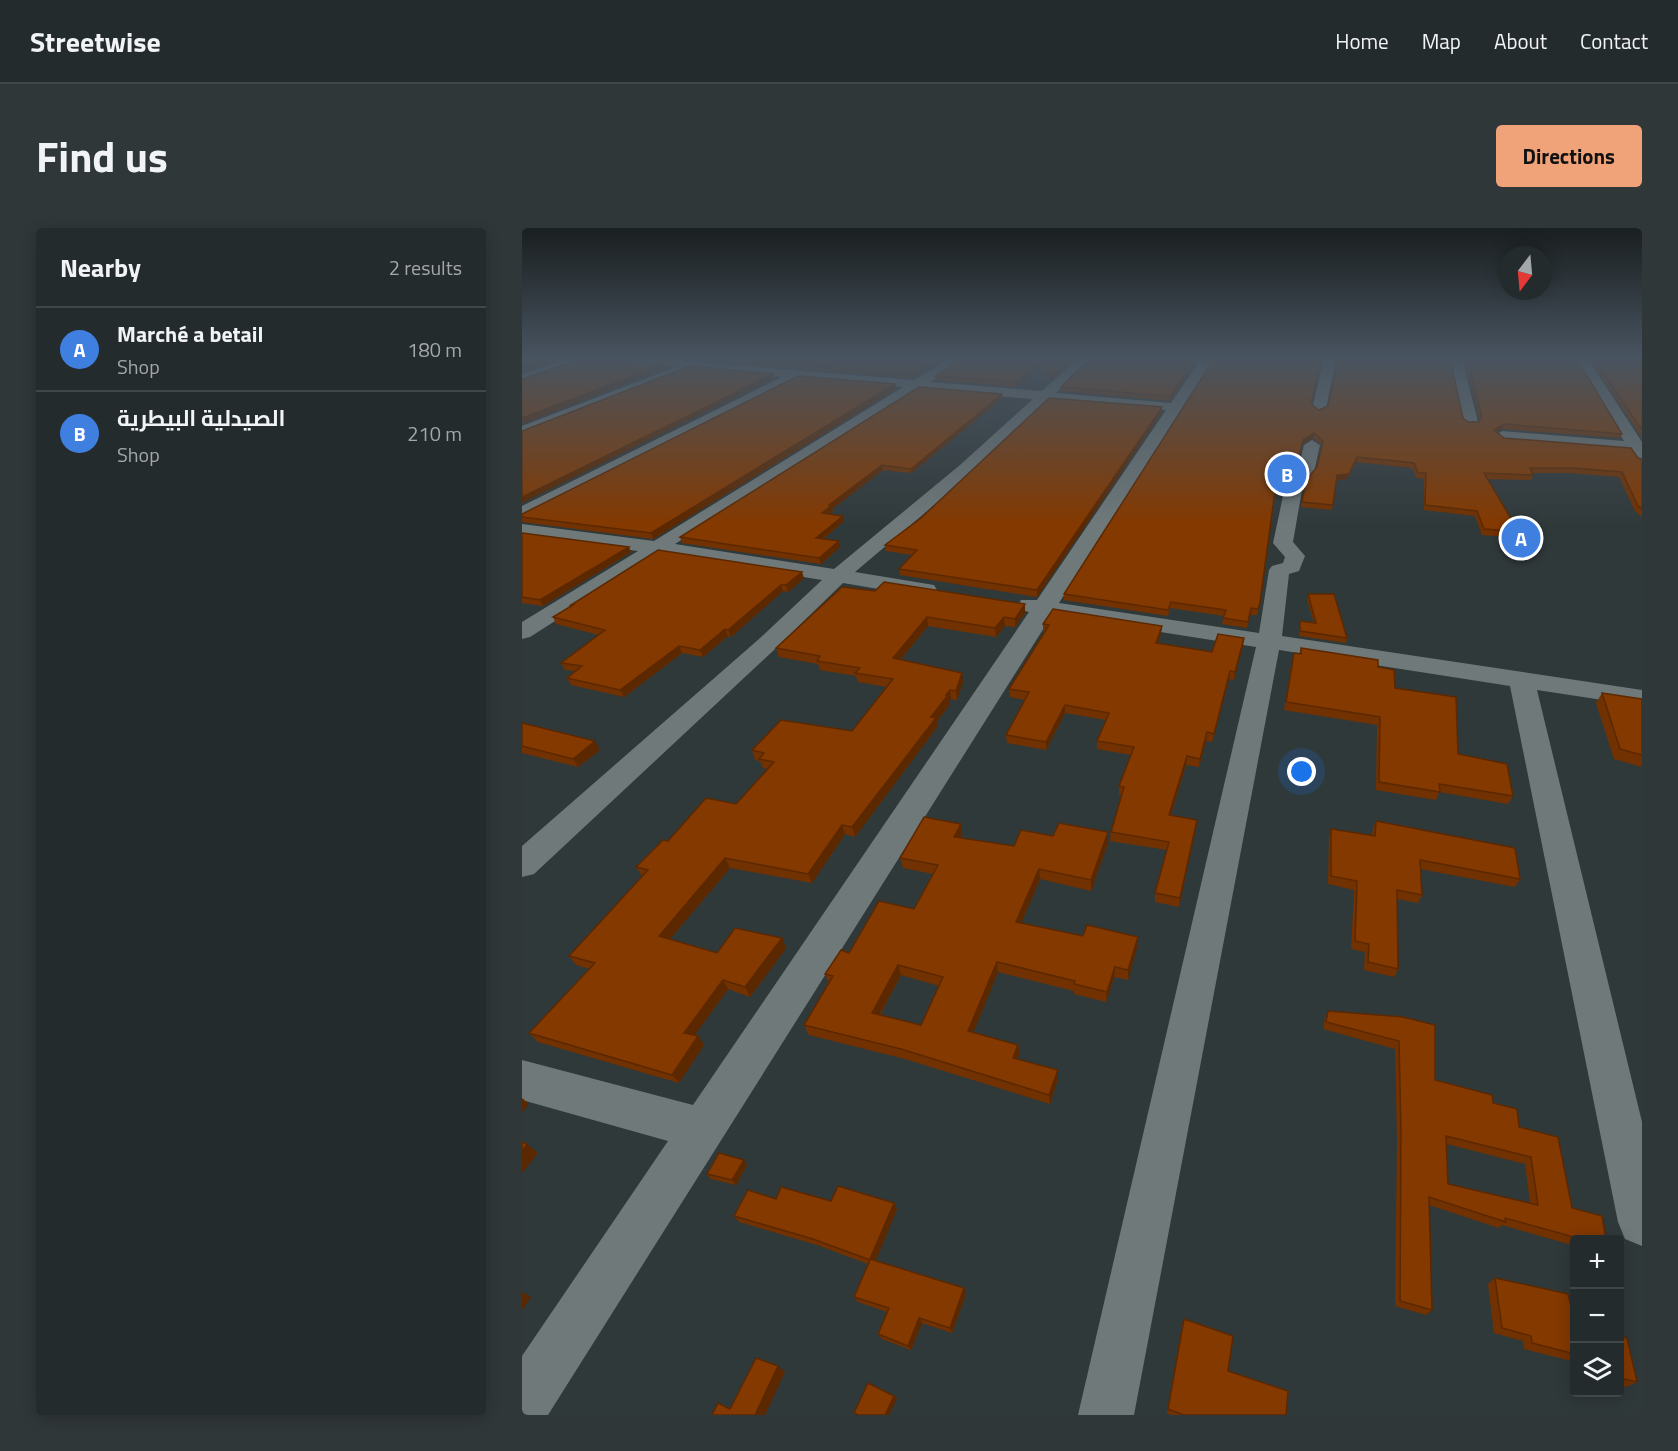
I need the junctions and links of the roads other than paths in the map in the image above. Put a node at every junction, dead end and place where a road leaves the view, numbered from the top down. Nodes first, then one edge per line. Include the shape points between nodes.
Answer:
1 (567, 414) edge
2 (716, 414) edge
3 (869, 414) edge
4 (1024, 414) edge
5 (1170, 414) edge
6 (1469, 414) edge
7 (1617, 414) edge
8 (1471, 422) edge
9 (522, 432) edge
10 (1502, 436) edge
11 (1312, 445) edge
12 (1639, 451) edge
13 (522, 513) edge
14 (522, 530) edge
15 (655, 547) junction
16 (838, 576) junction
17 (951, 593) edge
18 (1008, 602) edge
19 (1042, 607) junction
20 (522, 632) edge
21 (1269, 642) junction
22 (1522, 680) junction
23 (1642, 698) edge
24 (522, 865) edge
25 (522, 1080) edge
26 (702, 1129) junction
27 (1642, 1222) edge
28 (522, 1405) edge
29 (1106, 1415) edge

1 - 9 street
2 - 13 street
3 - 15 street
4 - 16 street via 966,469
5 - 19 street
6 - 8 street
7 - 12 street
10 - 12 street
11 - 21 street via 1306,472 1295,482 1283,543 1295,556 1292,567 1279,570
14 - 15 street
15 - 16 street
15 - 20 street
16 - 17 street
16 - 24 street
18 - 19 street
19 - 21 street
19 - 26 street
21 - 22 street
21 - 29 street
22 - 23 street
22 - 27 street
25 - 26 street
26 - 28 street

